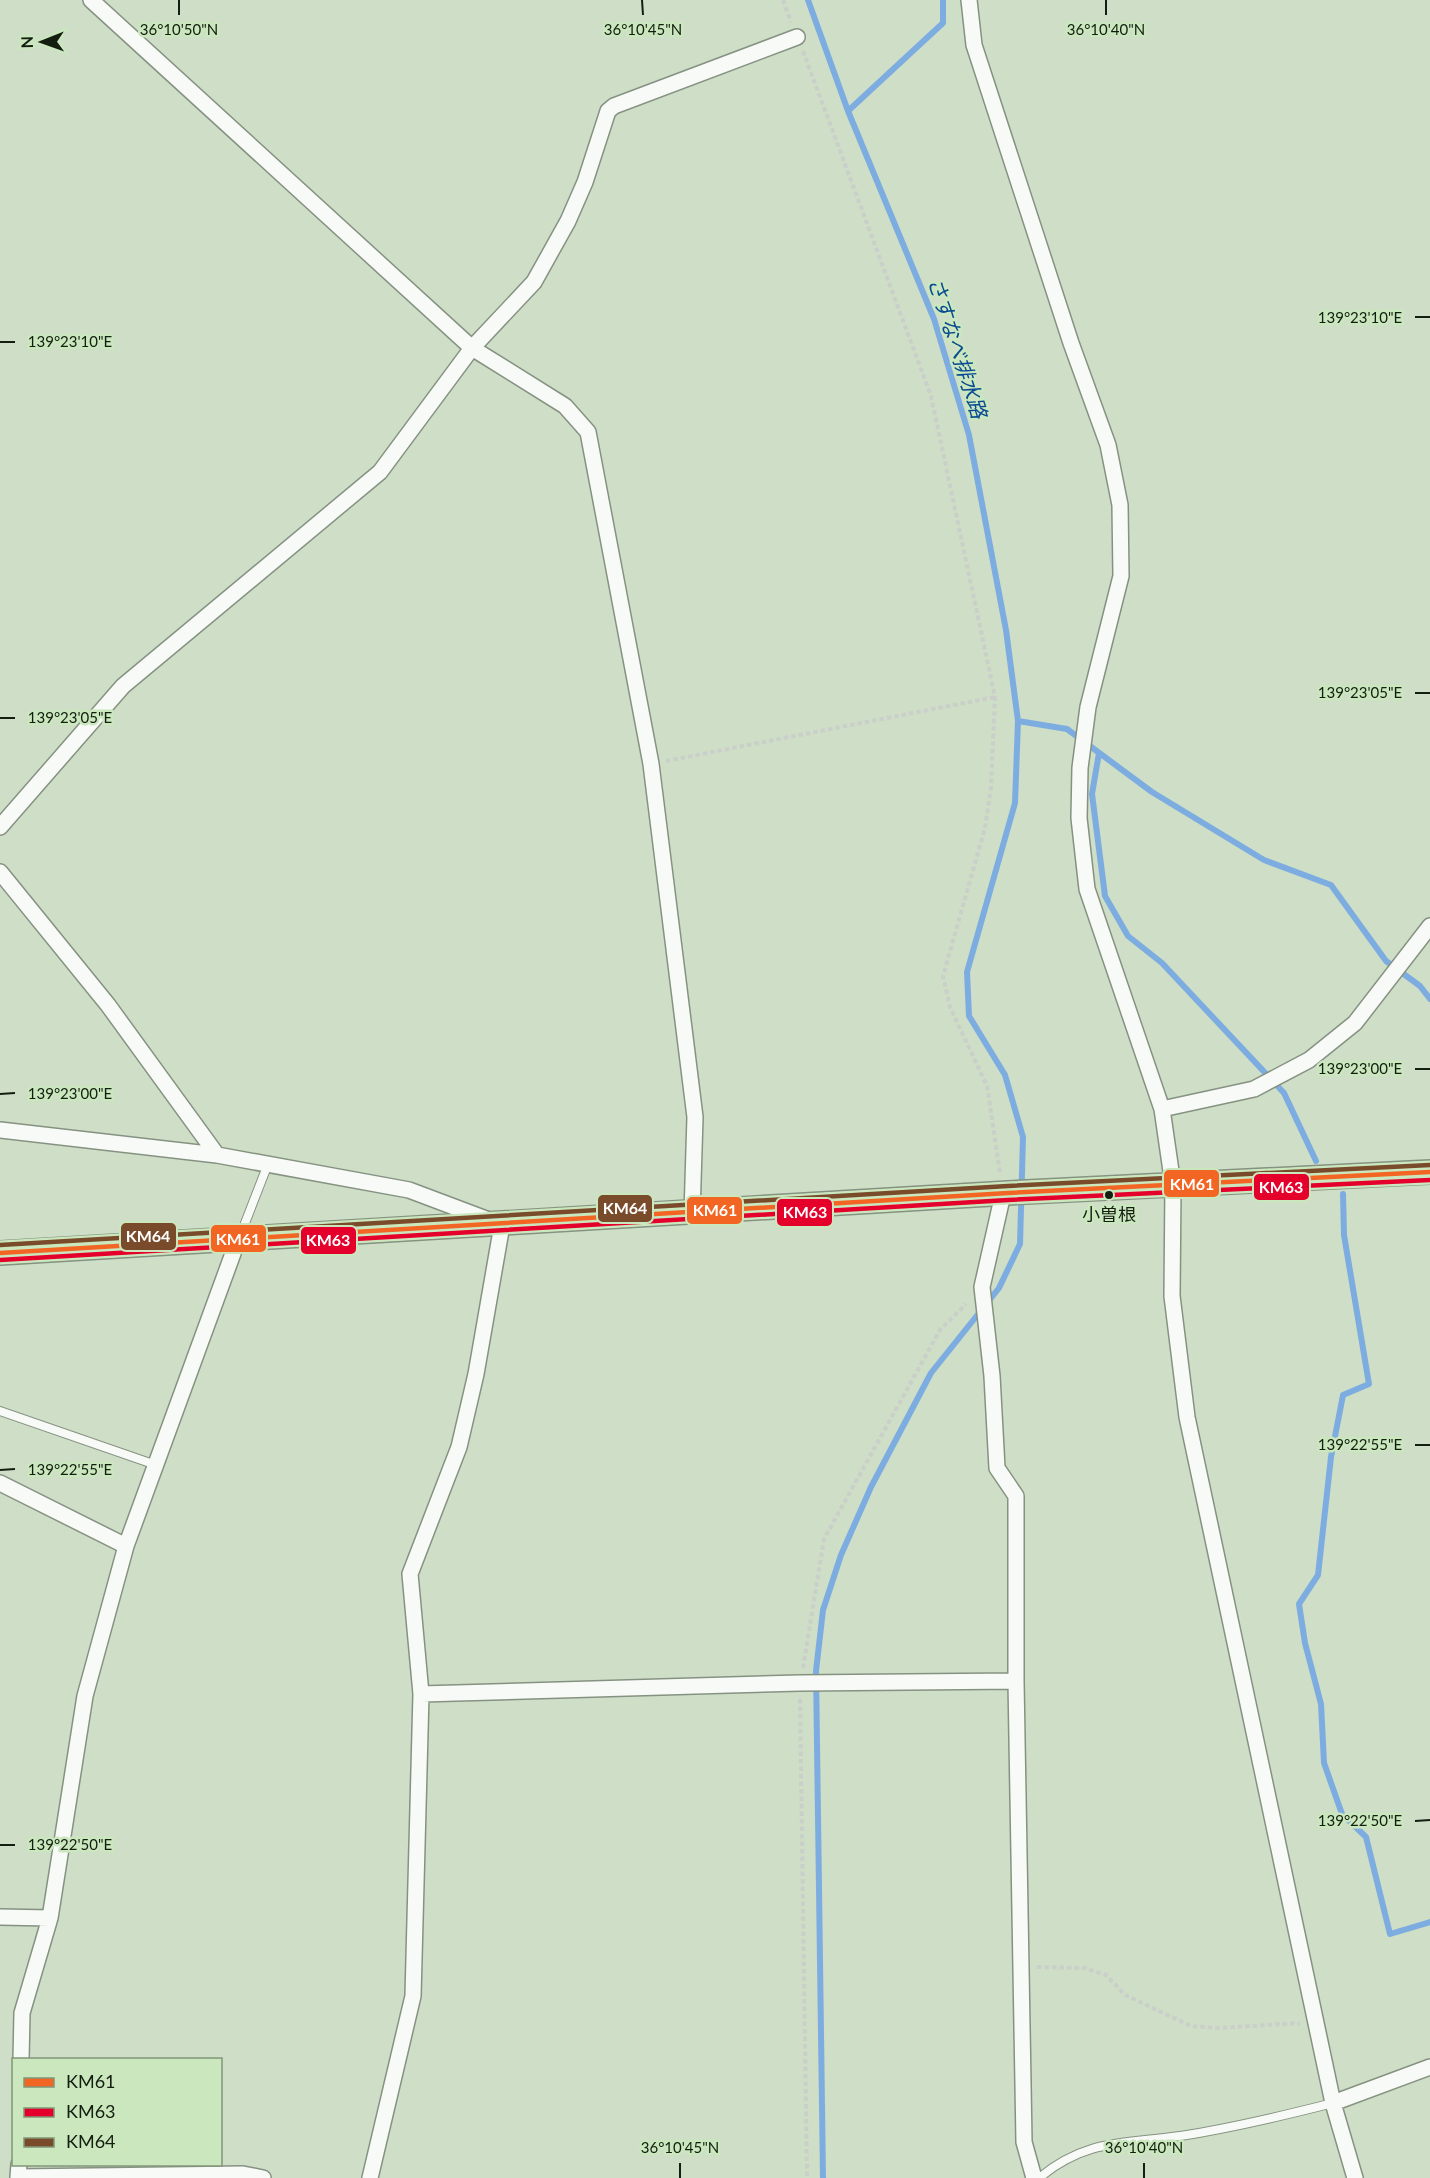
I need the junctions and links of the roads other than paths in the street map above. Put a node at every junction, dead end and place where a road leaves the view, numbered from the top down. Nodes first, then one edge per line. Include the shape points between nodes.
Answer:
1 (91, 0) edge
2 (969, 0) edge
3 (797, 37) road end
4 (472, 348) junction
5 (0, 828) edge
6 (0, 872) edge
7 (1430, 926) edge
8 (1162, 1109) junction
9 (0, 1130) edge
10 (217, 1155) junction
11 (268, 1164) junction
12 (1430, 1172) edge
13 (1173, 1185) junction
14 (1006, 1194) junction
15 (692, 1214) junction
16 (502, 1225) junction
17 (239, 1237) junction
18 (0, 1253) edge
19 (0, 1411) edge
20 (156, 1465) junction
21 (0, 1483) edge
22 (126, 1546) junction
23 (1016, 1681) junction
24 (421, 1694) junction
25 (0, 1917) edge
26 (50, 1918) junction
27 (21, 2058) edge
28 (1430, 2067) edge
29 (1333, 2103) junction
30 (19, 2166) edge
31 (263, 2178) edge
32 (370, 2178) edge
33 (1034, 2178) edge
34 (1039, 2178) edge
35 (1355, 2178) edge

1 - 4 street
2 - 8 street via 974,45 1108,445 1120,506 1121,576 1081,756 1080,818 1087,890
3 - 4 street via 608,111 573,211 534,282
4 - 5 street via 380,472 123,686
4 - 15 street via 565,406 588,432 651,764 694,1118
6 - 10 street via 108,1005
7 - 8 street via 1355,1023 1309,1060 1260,1085
8 - 13 street
9 - 10 street
10 - 11 street
11 - 16 street via 409,1190
11 - 17 lane
12 - 13 main road
13 - 14 main road
13 - 29 street via 1172,1296 1187,1417
14 - 15 main road
14 - 23 street via 982,1287 997,1468 1016,1496
15 - 16 main road
16 - 17 main road
16 - 24 street via 459,1447 410,1574
17 - 18 main road
17 - 20 street
19 - 20 lane
20 - 22 street
21 - 22 street
22 - 26 street via 85,1696
23 - 24 street
23 - 33 street via 1024,2142
24 - 32 street via 413,1996
25 - 26 street
26 - 27 street via 22,2013
28 - 29 street
29 - 34 lane via 1181,2136 1088,2148
29 - 35 street
30 - 31 street via 18,2177 243,2174

